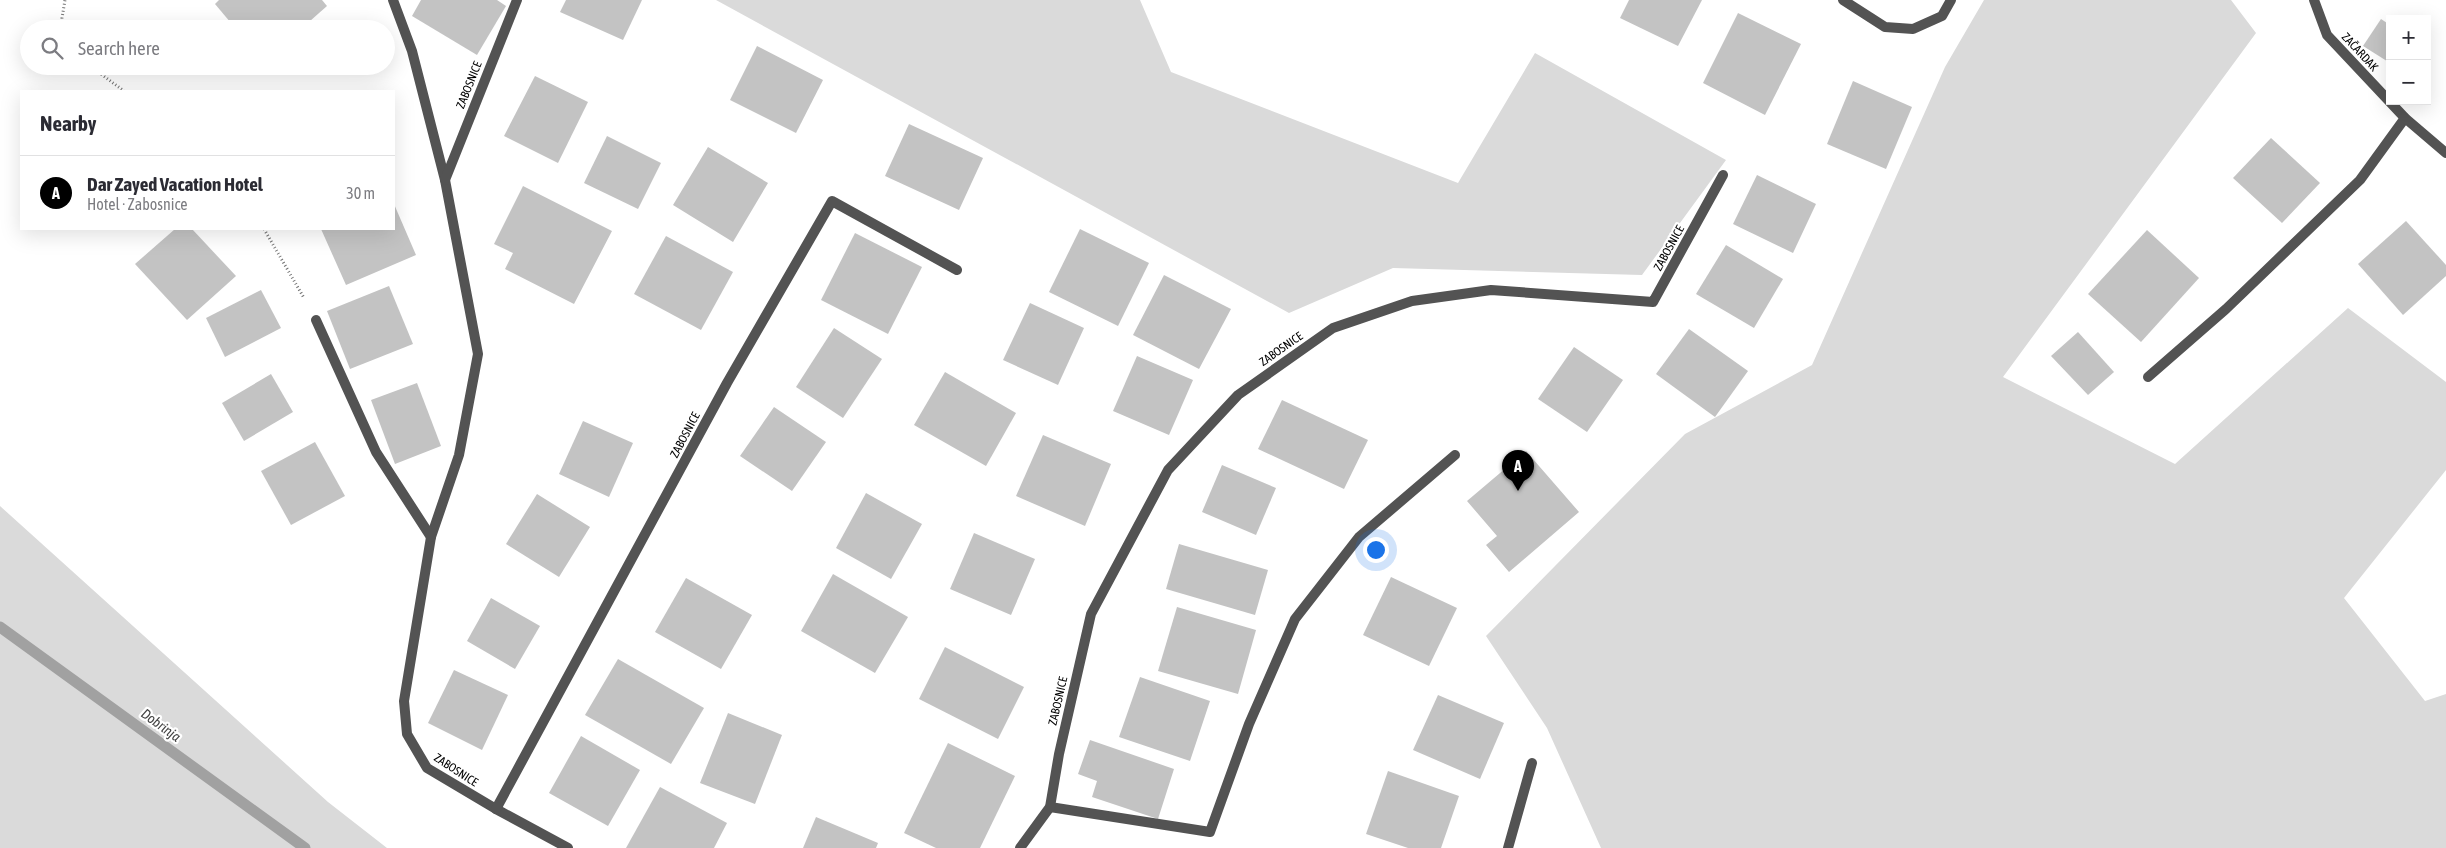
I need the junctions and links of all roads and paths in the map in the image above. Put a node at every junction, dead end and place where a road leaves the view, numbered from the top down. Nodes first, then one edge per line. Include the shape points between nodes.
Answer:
1 (65, 0) edge
2 (394, 0) edge
3 (517, 0) edge
4 (1843, 0) edge
5 (1951, 0) edge
6 (2314, 0) edge
7 (62, 20) edge
8 (102, 75) edge
9 (123, 90) edge
10 (2405, 118) junction
11 (2446, 153) edge
12 (1723, 175) dead end
13 (445, 180) junction
14 (265, 230) edge
15 (957, 270) dead end
16 (316, 320) joint
17 (2148, 377) dead end
18 (1455, 455) dead end
19 (431, 537) junction
20 (1532, 762) dead end
21 (1050, 807) junction
22 (496, 809) junction
23 (568, 848) edge
24 (1020, 848) edge
25 (1508, 848) edge

1 - 7 path
2 - 13 street, ZABOSNICE via 412,52
3 - 13 street, ZABOSNICE
4 - 5 street via 1885,27 1913,29 1942,16
6 - 10 street, ZAČARDAK via 2327,34
8 - 9 path
10 - 11 street, ZAČARDAK
10 - 17 street via 2360,180 2226,309
12 - 21 street, ZABOSNICE via 1653,302 1491,290 1412,302 1333,328 1238,395 1168,470 1091,614
13 - 19 street, ZABOSNICE via 478,354 459,454
14 - 16 path
15 - 22 street, ZABOSNICE via 832,201 727,383
16 - 19 street via 376,452
18 - 21 street via 1359,537 1295,619 1249,724 1210,832
19 - 22 street, ZABOSNICE via 404,701 407,734 427,768
20 - 25 street
21 - 24 street, ZABOSNICE
22 - 23 street, ZABOSNICE

